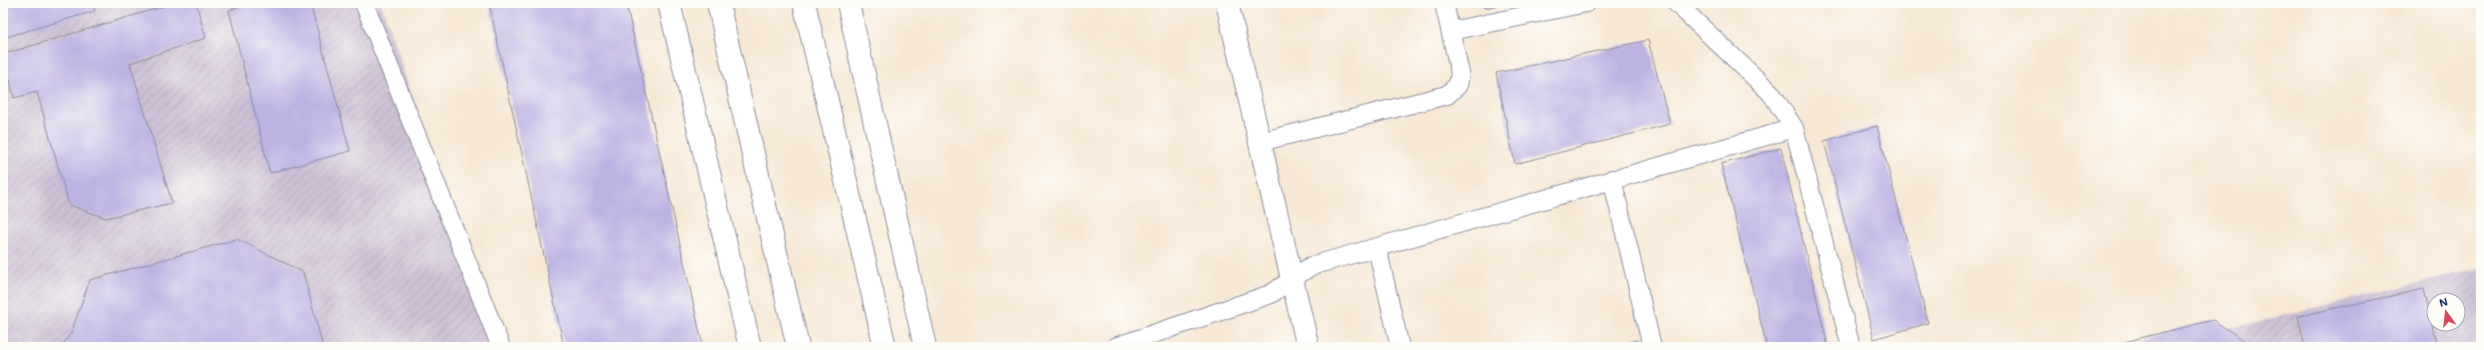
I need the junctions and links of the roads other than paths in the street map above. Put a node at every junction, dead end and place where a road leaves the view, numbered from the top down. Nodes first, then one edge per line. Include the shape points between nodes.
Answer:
1 (364, 3) edge
2 (669, 3) edge
3 (718, 3) edge
4 (804, 3) edge
5 (848, 3) edge
6 (1228, 3) edge
7 (1444, 3) edge
8 (1586, 3) edge
9 (1676, 3) edge
10 (1451, 32) junction
11 (1794, 128) junction
12 (1260, 142) junction
13 (1612, 179) junction
14 (1377, 248) junction
15 (1292, 277) junction
16 (501, 347) edge
17 (750, 347) edge
18 (798, 347) edge
19 (885, 347) edge
20 (924, 347) edge
21 (1115, 347) edge
22 (1308, 347) edge
23 (1400, 347) edge
24 (1652, 347) edge
25 (1851, 347) edge

1 - 16 lane
2 - 17 street
3 - 18 street
4 - 19 street
5 - 20 street
6 - 12 street
7 - 10 lane
8 - 10 lane
9 - 11 lane via 1771,93
10 - 12 lane via 1460,73 1458,85 1447,95
11 - 13 lane
11 - 25 lane
12 - 15 street
13 - 14 lane
13 - 24 lane
14 - 15 lane via 1311,266
14 - 23 lane
15 - 21 lane via 1271,294
15 - 22 street

